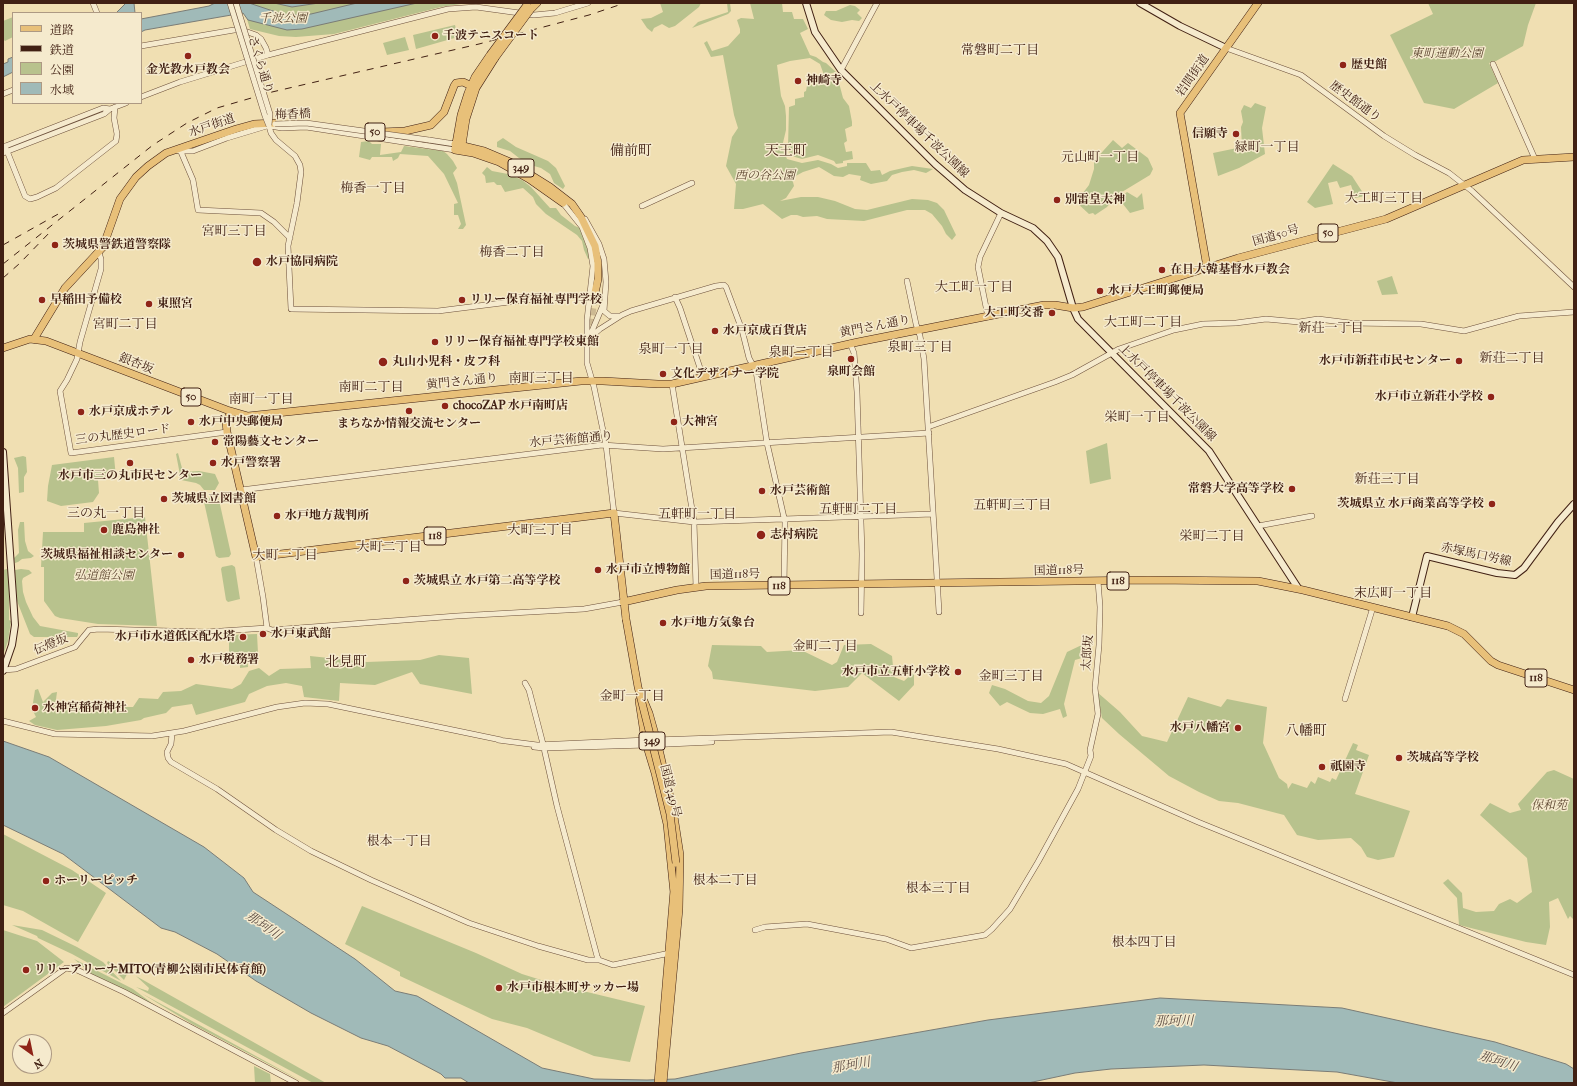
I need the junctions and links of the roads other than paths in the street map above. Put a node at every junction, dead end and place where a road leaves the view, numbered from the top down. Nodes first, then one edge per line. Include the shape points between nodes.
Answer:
1 (93, 3) edge
2 (230, 3) edge
3 (236, 3) edge
4 (537, 3) edge
5 (588, 3) edge
6 (806, 3) edge
7 (877, 3) edge
8 (1140, 3) edge
9 (1258, 3) edge
10 (529, 6) edge
11 (96, 12) edge
12 (142, 46) edge
13 (1226, 48) junction
14 (268, 54) junction
15 (1493, 64) dead end
16 (841, 70) junction
17 (474, 87) junction
18 (142, 98) edge
19 (123, 104) edge
20 (113, 108) junction
21 (270, 128) junction
22 (457, 146) junction
23 (5, 150) edge
24 (179, 151) junction
25 (1574, 157) edge
26 (1535, 159) junction
27 (692, 183) dead end
28 (1465, 185) junction
29 (562, 202) junction
30 (572, 204) junction
31 (642, 206) dead end
32 (1001, 213) junction
33 (586, 225) junction
34 (290, 238) junction
35 (99, 253) junction
36 (1207, 267) junction
37 (907, 281) dead end
38 (1574, 286) edge
39 (596, 293) tunnel mouth
40 (675, 297) junction
41 (541, 298) dead end
42 (604, 304) junction
43 (1073, 308) junction
44 (1574, 312) edge
45 (622, 315) junction
46 (988, 316) junction
47 (918, 330) junction
48 (34, 339) junction
49 (588, 339) junction
50 (850, 344) junction
51 (3, 348) edge
52 (1111, 352) junction
53 (78, 353) junction
54 (752, 365) junction
55 (703, 377) junction
56 (592, 380) junction
57 (672, 384) junction
58 (230, 412) junction
59 (928, 430) junction
60 (227, 432) junction
61 (857, 437) junction
62 (767, 443) junction
63 (606, 445) junction
64 (683, 448) junction
65 (3, 452) edge
66 (241, 490) junction
67 (1574, 504) edge
68 (614, 513) junction
69 (933, 514) junction
70 (1312, 516) dead end
71 (860, 517) junction
72 (784, 519) junction
73 (694, 522) junction
74 (1258, 526) junction
75 (256, 557) junction
76 (1098, 581) junction
77 (937, 584) junction
78 (862, 585) junction
79 (784, 586) junction
80 (696, 587) junction
81 (1298, 588) junction
82 (623, 602) junction
83 (1373, 607) junction
84 (939, 612) dead end
85 (861, 613) dead end
86 (1412, 617) junction
87 (267, 628) junction
88 (626, 631) dead end
89 (3, 670) edge
90 (634, 673) junction
91 (525, 683) dead end
92 (1574, 690) edge
93 (1345, 699) dead end
94 (3, 721) edge
95 (172, 734) junction
96 (657, 742) junction
97 (646, 743) junction
98 (544, 746) junction
99 (1085, 771) junction
100 (677, 893) junction
101 (756, 930) dead end
102 (672, 953) junction
103 (599, 960) junction
104 (1574, 975) edge
105 (669, 983) junction
106 (3, 1013) edge
107 (296, 1083) edge
108 (658, 1083) edge
109 (664, 1083) edge

1 - 11 street
2 - 21 street, さくら通り, bridge
3 - 21 street, さくら通り, bridge via 270,114
4 - 10 main road
5 - 14 street via 555,13 534,15 476,7 453,9
6 - 16 main road, 上水戸停車場千波公園線 via 815,32
7 - 16 street
8 - 13 main road
9 - 13 main road, 岩間街道
10 - 17 main road, bridge
12 - 14 street via 242,30 261,39
13 - 28 street, 歴史館通り via 1301,75 1384,136 1442,168
13 - 36 main road, 岩間街道 via 1180,115
14 - 18 street via 180,82
15 - 26 street
16 - 32 main road, 上水戸停車場千波公園線 via 948,176
17 - 22 main road
17 - 24 main road, 水戸街道 / 50 via 463,82 456,83 444,112 426,127 383,132 266,123 236,128
19 - 20 street
20 - 23 street via 103,108
20 - 23 street via 116,141 45,194 30,199 25,196
21 - 22 street, 梅香橋, bridge via 283,123 306,123
21 - 24 street, 梅香橋 via 227,138 193,151
21 - 34 street via 276,140 298,160 301,172
22 - 29 main road, 349 via 499,162
22 - 30 main road, 349 via 492,154 519,167
24 - 34 street via 192,180 197,208 201,211 261,213
24 - 35 main road, 水戸街道 / 50 via 157,158 130,185 120,199
25 - 26 main road, 国道50号 / 50
26 - 28 main road, 国道50号 / 50 via 1523,160
27 - 31 street
28 - 36 main road, 国道50号 / 50 via 1386,219
28 - 38 street, 歴史館通り
29 - 33 main road, 349
29 - 49 street via 582,227 590,248 592,266 587,320
30 - 33 main road, 349
30 - 42 street via 582,214 602,251 606,271
32 - 43 main road, 上水戸停車場千波公園線 via 1033,228 1050,244 1058,258
32 - 46 street via 980,257 978,267
33 - 39 main road, 349 via 595,246 598,263
34 - 41 street via 291,309 438,311
35 - 48 main road, 水戸街道 / 50 via 66,288
35 - 53 street via 101,269
36 - 43 main road, 国道50号 / 50 via 1093,304
37 - 47 street
40 - 45 street
40 - 54 street via 716,286 726,286
40 - 55 street
42 - 45 street via 607,315
42 - 49 street
43 - 46 main road, 黄門さん通り / 50 via 1044,305
43 - 52 main road, 上水戸停車場千波公園線 via 1078,320
44 - 52 street, 水戸芸術館通り via 1519,316 1464,331 1421,324 1355,323 1318,319 1299,322 1266,319 1236,323 1213,322 1174,330
45 - 49 street
46 - 47 main road, 黄門さん通り / 50
47 - 50 main road, 黄門さん通り / 50
47 - 59 street via 924,359
48 - 51 main road
48 - 53 main road, 銀杏坂 / 50
49 - 56 street via 588,363
50 - 54 main road, 黄門さん通り / 50
50 - 61 street via 854,350 856,373
52 - 59 street, 水戸芸術館通り via 1072,375
52 - 74 main road, 上水戸停車場千波公園線 via 1206,448
53 - 58 main road, 銀杏坂 / 50
53 - 60 street, 三の丸歴史ロード via 76,362 60,391 71,453
54 - 55 main road, 黄門さん通り / 50
54 - 62 street via 756,371
55 - 57 main road, 黄門さん通り / 50
56 - 57 main road, 黄門さん通り / 50
56 - 58 main road, 黄門さん通り / 50 via 252,416
56 - 63 street
57 - 64 street
58 - 60 main road via 226,422
59 - 61 street, 水戸芸術館通り
59 - 69 street
60 - 66 main road
61 - 62 street, 水戸芸術館通り
61 - 71 street
62 - 64 street, 水戸芸術館通り
62 - 72 street
63 - 64 street, 水戸芸術館通り
63 - 66 street, 水戸芸術館通り
63 - 68 street
64 - 73 street
65 - 89 main road via 15,625 12,645
66 - 75 main road
67 - 86 main road, 赤塚馬口労線 via 1518,573 1510,575 1427,556
68 - 73 street
68 - 75 main road, 118
68 - 82 main road
69 - 71 street
69 - 77 street
70 - 74 street
71 - 72 street
71 - 78 street
72 - 73 street
72 - 79 street
73 - 80 street
74 - 81 main road, 上水戸停車場千波公園線
75 - 87 street
76 - 77 main road, 国道118号 / 118
76 - 81 main road, 国道118号 / 118 via 1258,581
76 - 99 street, 太郎坂 via 1099,645 1095,688 1098,714 1091,756
77 - 78 main road, 国道118号 / 118
77 - 84 street
78 - 79 main road, 国道118号 / 118
78 - 85 street
79 - 80 main road, 国道118号 / 118
80 - 82 main road, 国道118号 / 118
81 - 83 main road, 118
82 - 87 street via 576,610 514,612 272,630
82 - 100 main road, 国道349号 / 349, bridge via 638,687 670,814
83 - 86 main road, 118
83 - 93 street
86 - 92 main road, 118 via 1458,630 1491,661 1504,668
87 - 89 street, 伝燈坂 via 206,632 89,630 75,647 16,670
88 - 90 main road, 国道349号 / 349
90 - 96 main road, 国道349号 / 349
90 - 97 main road, 国道349号 / 349
91 - 98 street
94 - 95 street via 45,733 63,735
95 - 98 street via 277,707 305,703 328,704 498,740
95 - 103 street via 167,752 171,762 311,851 469,923 538,946 588,960
96 - 97 street
96 - 99 street via 901,732 1027,754
96 - 100 main road, 国道349号 / 349 via 677,828 680,854
97 - 98 street
97 - 100 main road, 国道349号 / 349 via 667,824
98 - 103 street via 557,806
99 - 101 street, 太郎坂 via 1078,789 1019,896 985,936 911,948 886,939 807,924
99 - 104 street via 1198,822
100 - 102 main road, 国道349号 / 349
102 - 103 street via 613,965
102 - 105 main road, 国道349号 / 349
105 - 108 main road, 国道349号 / 349
105 - 109 main road, 国道349号 / 349
106 - 107 street via 66,968 77,970 124,992

